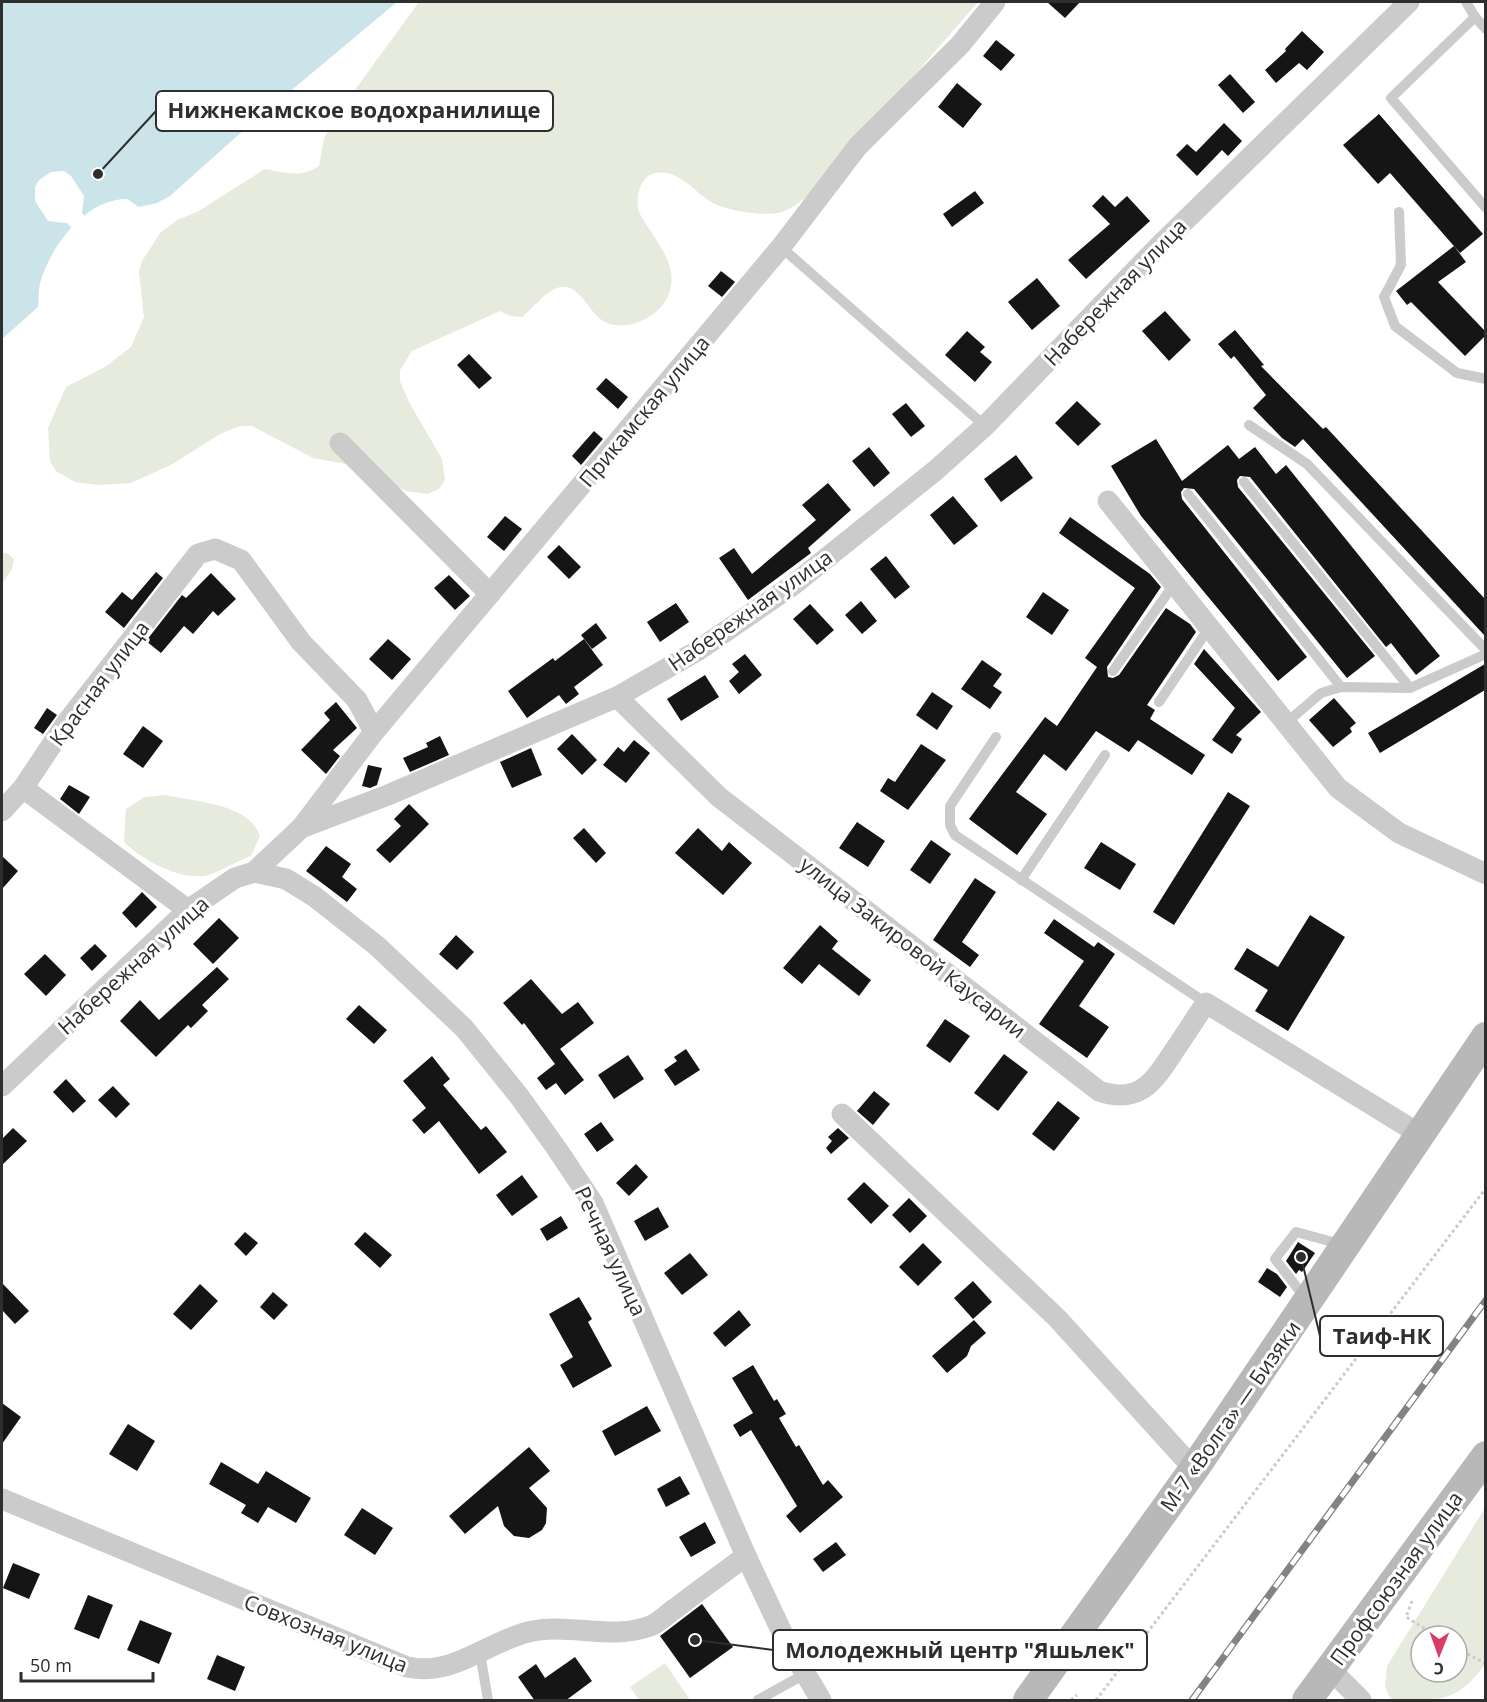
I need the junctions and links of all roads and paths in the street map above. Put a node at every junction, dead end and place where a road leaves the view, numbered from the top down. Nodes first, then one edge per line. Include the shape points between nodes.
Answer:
1 (995, 2) edge
2 (1409, 2) edge
3 (1466, 2) edge
4 (1475, 17) junction
5 (1485, 29) edge
6 (1485, 208) edge
7 (1399, 212) dead end
8 (781, 247) junction
9 (1485, 379) edge
10 (985, 426) junction
11 (1250, 426) dead end
12 (339, 443) dead end
13 (1245, 483) dead end
14 (1188, 494) dead end
15 (1108, 501) dead end
16 (1174, 584) junction
17 (490, 594) junction
18 (1209, 628) junction
19 (1485, 652) edge
20 (1113, 671) dead end
21 (1341, 687) junction
22 (1410, 688) junction
23 (617, 697) junction
24 (1159, 702) dead end
25 (1286, 723) junction
26 (374, 732) junction
27 (996, 737) dead end
28 (1105, 755) dead end
29 (23, 788) junction
30 (2, 811) edge
31 (301, 828) junction
32 (254, 872) junction
33 (1485, 874) edge
34 (1021, 880) junction
35 (188, 910) junction
36 (1206, 1003) junction
37 (1485, 1037) edge
38 (2, 1086) edge
39 (842, 1114) dead end
40 (1421, 1135) junction
41 (1485, 1188) edge
42 (1347, 1246) junction
43 (1308, 1302) junction
44 (1485, 1456) edge
45 (1194, 1469) junction
46 (2, 1499) edge
47 (746, 1556) junction
48 (1412, 1601) dead end
49 (1417, 1624) edge
50 (480, 1653) junction
51 (1469, 1655) edge
52 (1485, 1664) edge
53 (1329, 1668) junction
54 (805, 1674) junction
55 (1077, 1695) dead end
56 (488, 1701) edge
57 (758, 1701) edge
58 (821, 1701) edge
59 (1028, 1701) edge
60 (1071, 1701) edge
61 (1096, 1701) edge
62 (1307, 1701) edge
63 (1361, 1701) edge

1 - 8 street, Прикамская улица via 960,45 858,146
2 - 10 street, Набережная улица via 1158,247
3 - 4 lane
4 - 5 lane
4 - 6 lane via 1391,98
7 - 9 lane via 1401,265 1384,297 1395,326 1457,373
8 - 10 lane
8 - 17 street, Прикамская улица
10 - 23 street, Набережная улица via 793,585 697,651
11 - 19 lane via 1307,464
12 - 17 street
13 - 22 lane
14 - 21 lane
15 - 16 street
16 - 18 street
16 - 20 lane
17 - 26 street, Прикамская улица
18 - 24 lane
18 - 25 street
19 - 22 lane
21 - 22 lane
21 - 25 lane via 1321,693
23 - 31 street, Набережная улица
23 - 36 street, улица Закировой Каусарии via 719,797 1099,1091 1132,1094 1154,1082
25 - 33 street via 1338,788 1399,833
26 - 29 street, Красная улица via 357,700 302,642 241,560 215,549 198,554 67,722
26 - 31 street, Прикамская улица
27 - 34 lane via 950,806 950,825 955,835
28 - 34 lane
29 - 30 street, Красная улица
29 - 35 street
31 - 32 street, Набережная улица
32 - 35 street, Набережная улица via 235,878
32 - 47 street, Речная улица via 286,879 377,946 464,1028 526,1105 593,1203
34 - 36 lane
35 - 38 street, Набережная улица
36 - 40 street
37 - 40 main road, М-7 «Волга» — Бизяки
39 - 45 street via 1057,1318
40 - 42 main road, М-7 «Волга» — Бизяки
41 - 61 path
42 - 43 main road, М-7 «Волга» — Бизяки
42 - 43 lane via 1296,1232 1275,1259
43 - 45 main road, М-7 «Волга» — Бизяки
44 - 53 main road, Профсоюзная улица
45 - 59 main road, М-7 «Волга» — Бизяки
46 - 50 street, Совхозная улица via 407,1667 437,1670
47 - 50 street, Совхозная улица via 651,1626 616,1632 550,1629 526,1633
47 - 54 street, Речная улица
48 - 49 path via 1406,1617
50 - 56 lane
51 - 52 path
53 - 62 main road, Профсоюзная улица
53 - 63 street
54 - 57 lane
54 - 58 street, Речная улица
55 - 60 path

